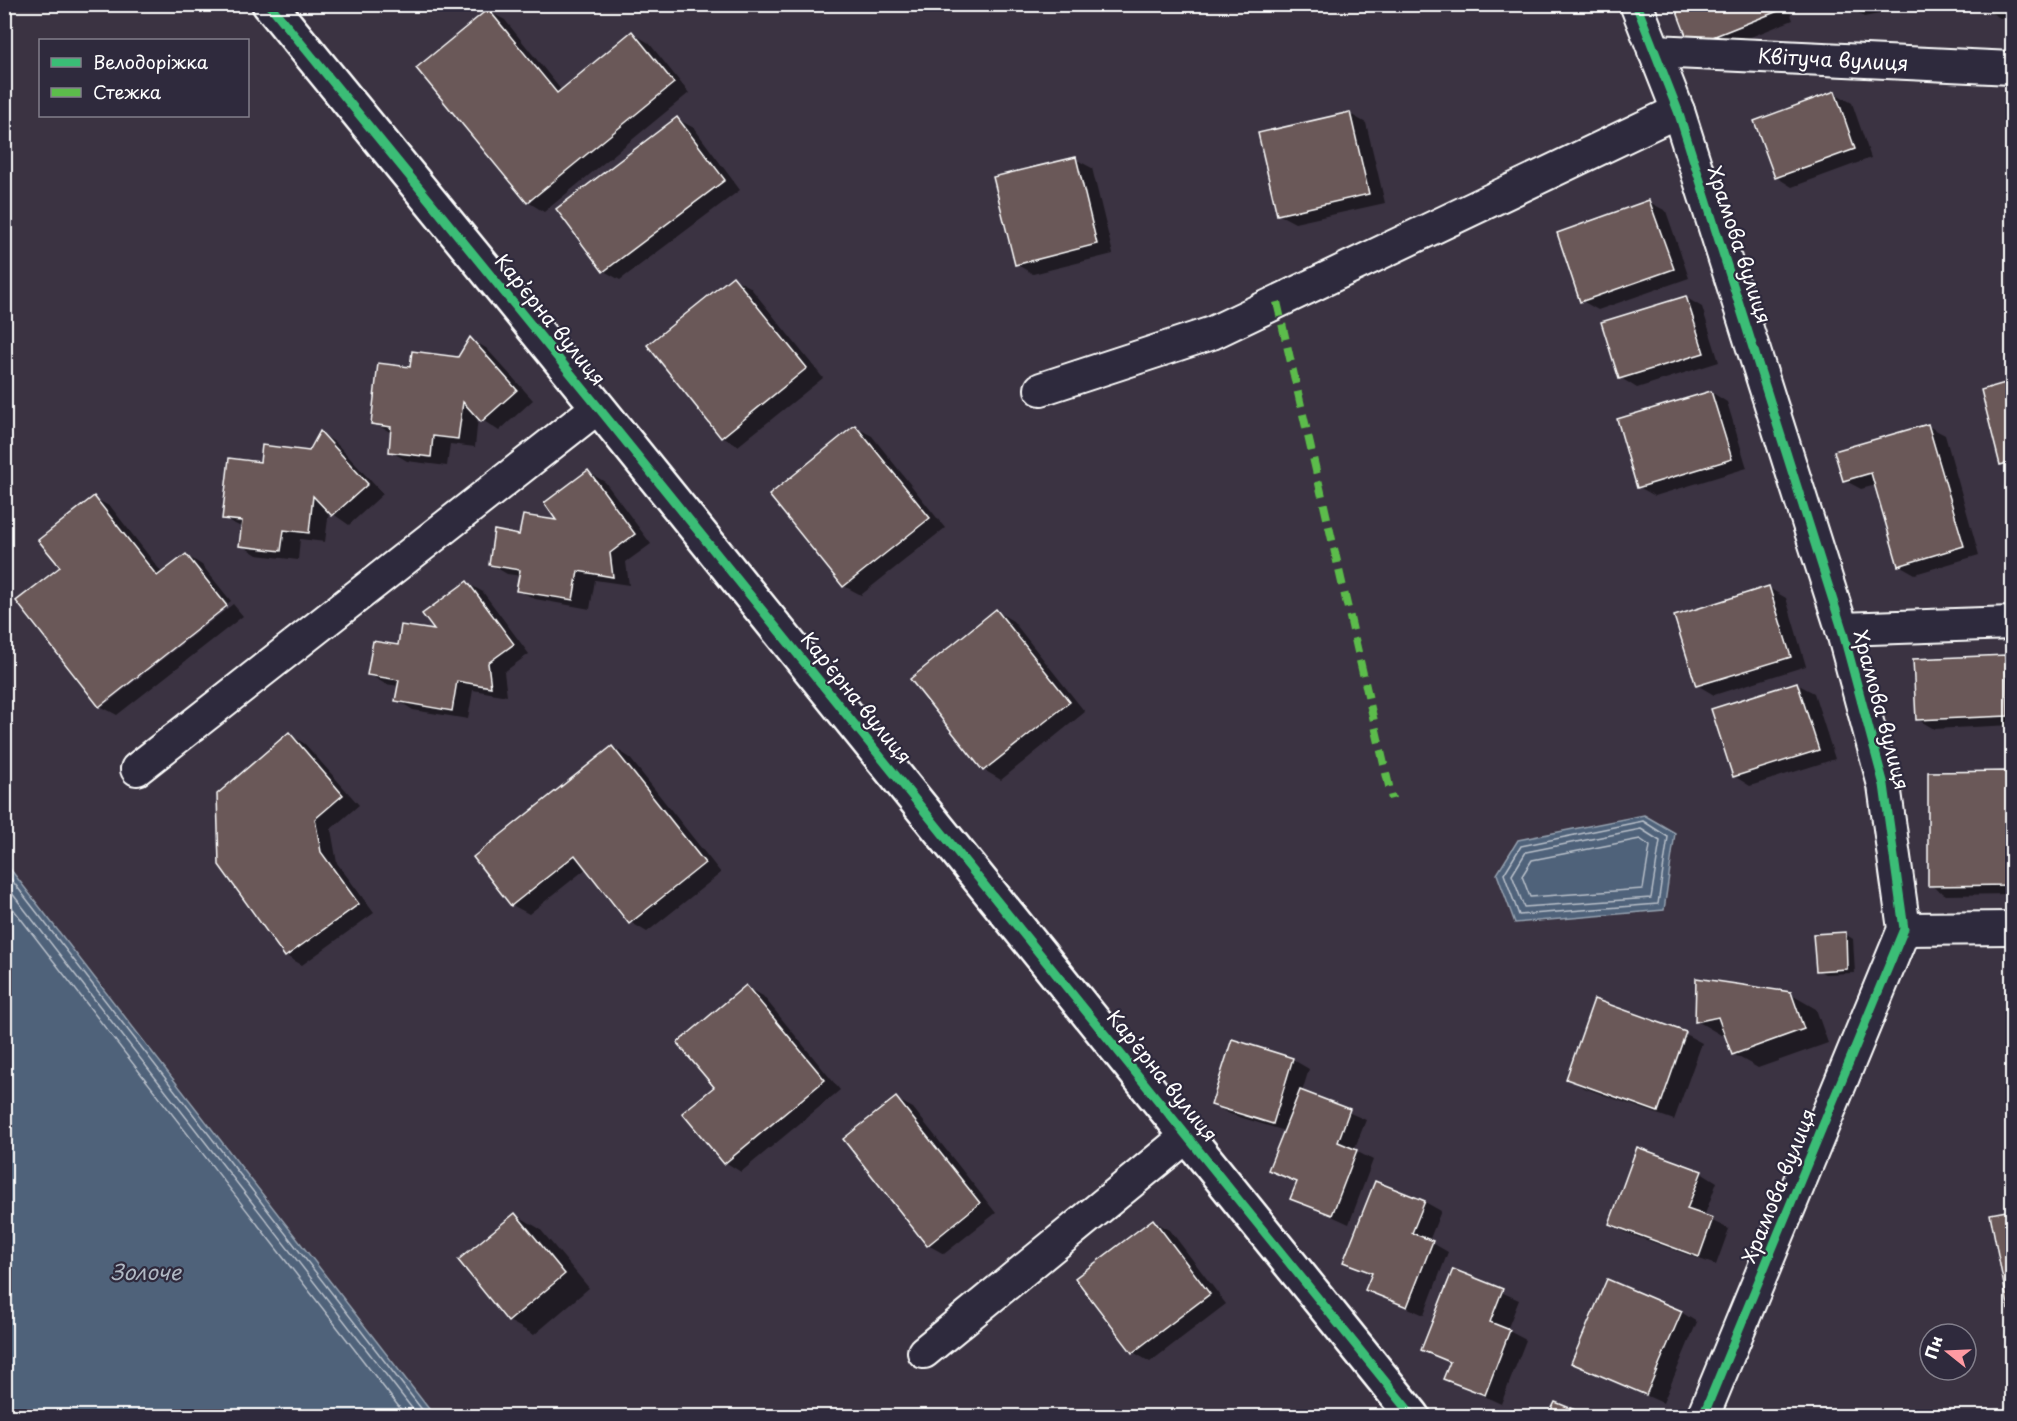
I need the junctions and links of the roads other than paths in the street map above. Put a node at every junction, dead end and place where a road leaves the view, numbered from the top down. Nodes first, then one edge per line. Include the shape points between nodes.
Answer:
1 (269, 4) edge
2 (1636, 4) edge
3 (1654, 51) junction
4 (2013, 68) edge
5 (1678, 111) junction
6 (1041, 388) dead end
7 (598, 407) junction
8 (2013, 623) edge
9 (1842, 629) junction
10 (137, 769) dead end
11 (2013, 928) edge
12 (1904, 929) junction
13 (1187, 1136) junction
14 (924, 1352) dead end
15 (1413, 1416) edge
16 (1703, 1416) edge

1 - 7 street, Карʼєрна вулиця
2 - 3 street, Храмова вулиця
3 - 4 street, Квітуча вулиця
3 - 5 street, Храмова вулиця
5 - 6 street via 1212,333
5 - 9 street, Храмова вулиця
7 - 10 street
7 - 13 street, Карʼєрна вулиця
8 - 9 street
9 - 12 street, Храмова вулиця via 1884,785
11 - 12 street
12 - 16 street, Храмова вулиця
13 - 14 street
13 - 15 street, Карʼєрна вулиця

